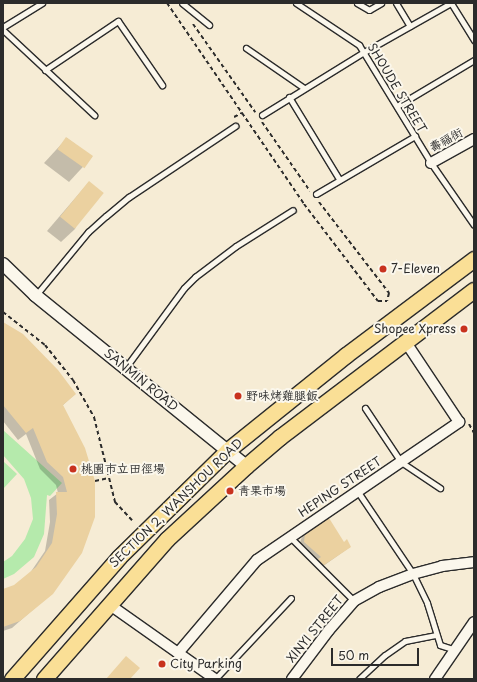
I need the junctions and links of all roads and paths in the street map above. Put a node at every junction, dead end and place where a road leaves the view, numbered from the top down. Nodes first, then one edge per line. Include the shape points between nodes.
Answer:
1 (42, 3) edge
2 (167, 3) edge
3 (182, 3) edge
4 (296, 3) edge
5 (357, 3) edge
6 (381, 3) edge
7 (396, 3) edge
8 (451, 3) edge
9 (192, 22) dead end
10 (209, 24) dead end
11 (410, 26) junction
12 (3, 27) edge
13 (3, 30) edge
14 (474, 40) edge
15 (246, 48) dead end
16 (364, 52) junction
17 (474, 60) edge
18 (44, 70) junction
19 (162, 85) dead end
20 (304, 88) junction
21 (289, 97) junction
22 (397, 106) junction
23 (242, 112) junction
24 (94, 115) dead end
25 (262, 115) dead end
26 (230, 120) dead end
27 (235, 126) dead end
28 (415, 136) junction
29 (474, 139) edge
30 (431, 163) junction
31 (339, 180) junction
32 (308, 188) dead end
33 (316, 194) dead end
34 (293, 210) dead end
35 (325, 211) dead end
36 (474, 225) edge
37 (474, 259) edge
38 (3, 264) edge
39 (3, 275) edge
40 (474, 290) edge
41 (35, 295) junction
42 (3, 312) edge
43 (48, 341) dead end
44 (405, 341) junction
45 (45, 345) junction
46 (126, 368) junction
47 (365, 408) dead end
48 (228, 450) junction
49 (401, 462) junction
50 (246, 466) junction
51 (110, 478) junction
52 (95, 481) dead end
53 (440, 488) dead end
54 (358, 492) junction
55 (132, 520) dead end
56 (290, 537) junction
57 (474, 562) edge
58 (412, 574) junction
59 (290, 598) dead end
60 (354, 601) junction
61 (110, 605) junction
62 (474, 622) edge
63 (436, 635) junction
64 (456, 651) junction
65 (178, 653) junction
66 (12, 679) edge
67 (44, 679) edge
68 (215, 679) edge
69 (292, 679) edge
70 (359, 679) edge
71 (435, 679) edge

1 - 12 lane
2 - 23 path
3 - 10 lane
4 - 16 lane, SHOUDE STREET via 359,44
5 - 6 lane via 369,10
7 - 11 lane
8 - 11 lane
8 - 14 lane
9 - 32 path
11 - 16 lane
13 - 18 lane
15 - 20 lane
16 - 20 lane
16 - 22 lane, SHOUDE STREET
17 - 22 lane
18 - 19 lane via 118,21
18 - 24 lane via 54,75
20 - 21 lane
21 - 25 lane
21 - 31 lane
22 - 28 lane, SHOUDE STREET
23 - 26 path
23 - 35 path via 304,204 378,301 387,301 389,293
27 - 41 lane via 129,197 106,216 88,232
28 - 30 lane, SHOUDE STREET
28 - 31 lane
29 - 30 street, 壽福街
30 - 36 lane, SHOUDE STREET
31 - 33 lane
34 - 46 lane via 236,246 195,277 184,288
37 - 48 main road, SECTION 2, WANSHOU ROAD via 346,355
38 - 41 street, SANMIN ROAD
39 - 41 street, SANMIN ROAD
40 - 44 main road, SECTION 2, WANSHOU ROAD
41 - 46 street, SANMIN ROAD
42 - 45 path
43 - 45 path
44 - 49 street, HEPING STREET via 459,422
44 - 50 main road, SECTION 2, WANSHOU ROAD
45 - 51 path via 73,380 94,417
46 - 48 street, SANMIN ROAD
47 - 49 lane
48 - 50 street, SANMIN ROAD
48 - 66 main road, SECTION 2, WANSHOU ROAD via 119,557
49 - 53 lane
49 - 54 street, HEPING STREET
50 - 61 main road, SECTION 2, WANSHOU ROAD via 167,539
51 - 52 path
51 - 55 path via 115,502
54 - 56 street, HEPING STREET
54 - 58 lane
56 - 60 lane
56 - 65 street, HEPING STREET via 249,568
57 - 58 street, XINYI STREET via 442,566
58 - 60 street, XINYI STREET via 378,587
58 - 63 lane via 427,603
59 - 68 lane
60 - 69 street, XINYI STREET
61 - 65 street
61 - 67 main road, SECTION 2, WANSHOU ROAD
62 - 64 street
63 - 64 lane via 440,645
63 - 70 lane via 405,641
64 - 71 street
65 - 68 street

